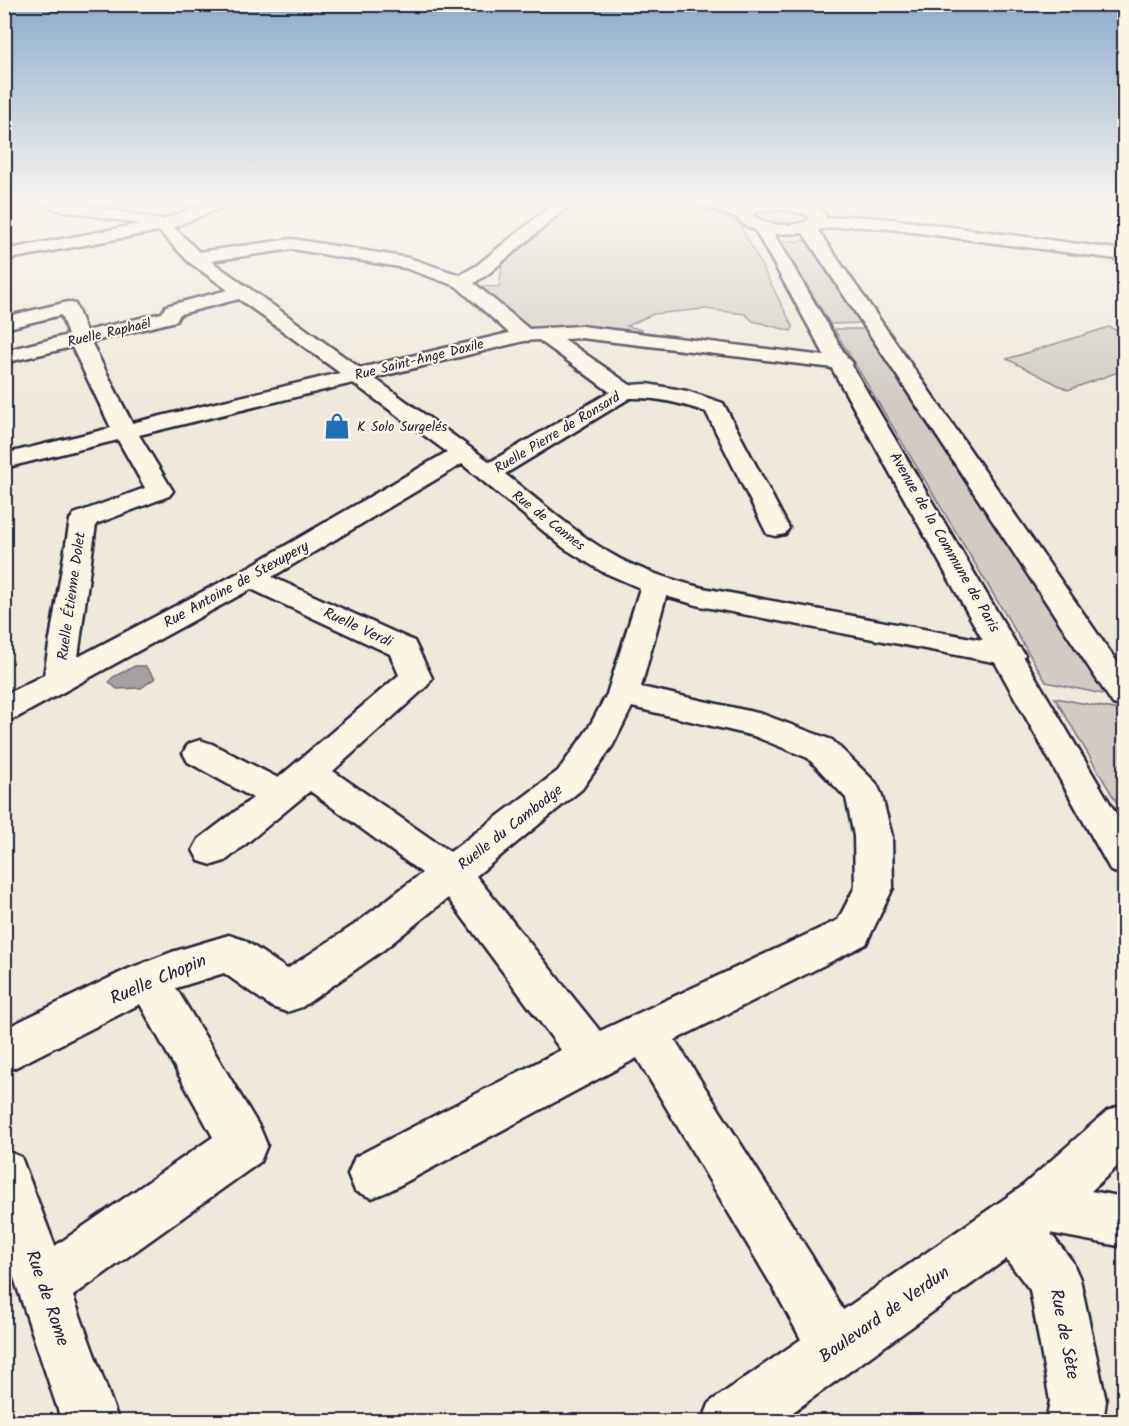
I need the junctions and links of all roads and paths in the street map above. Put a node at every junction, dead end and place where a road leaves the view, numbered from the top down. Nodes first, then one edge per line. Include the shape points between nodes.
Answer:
1 (213, 271) edge
2 (430, 271) edge
3 (481, 271) edge
4 (786, 271) edge
5 (838, 271) edge
6 (462, 282) junction
7 (244, 292) junction
8 (4, 323) edge
9 (533, 334) junction
10 (78, 339) junction
11 (4, 357) edge
12 (842, 363) junction
13 (356, 374) junction
14 (624, 392) junction
15 (124, 432) junction
16 (463, 453) junction
17 (4, 461) edge
18 (489, 473) junction
19 (776, 528) dead end
20 (250, 578) junction
21 (655, 584) junction
22 (1009, 655) junction
23 (59, 680) junction
24 (622, 694) junction
25 (1125, 696) edge
26 (4, 710) edge
27 (200, 753) dead end
28 (309, 772) junction
29 (281, 796) junction
30 (212, 850) dead end
31 (1125, 860) edge
32 (451, 873) junction
33 (149, 980) junction
34 (645, 1032) junction
35 (4, 1052) edge
36 (593, 1057) junction
37 (1125, 1128) edge
38 (4, 1174) edge
39 (372, 1174) dead end
40 (1025, 1216) junction
41 (1125, 1222) edge
42 (43, 1286) junction
43 (835, 1348) junction
44 (91, 1422) edge
45 (730, 1422) edge
46 (1074, 1422) edge

1 - 7 street, Rue de Cannes
2 - 6 street
3 - 6 street
4 - 12 street, Avenue de la Commune de Paris
5 - 25 street
6 - 9 street, Ruelle Pierre de Ronsard
7 - 10 street, Ruelle Raphaël via 173,310 169,318
7 - 13 street, Rue de Cannes
8 - 10 street via 68,308
9 - 12 street, Rue Saint-Ange Doxile via 581,332
9 - 13 street, Rue Saint-Ange Doxile
9 - 14 street, Ruelle Pierre de Ronsard
10 - 11 street, Ruelle Raphaël
10 - 15 street
12 - 22 street, Avenue de la Commune de Paris
13 - 15 street, Rue Saint-Ange Doxile
13 - 16 street, Rue de Cannes
14 - 18 street, Ruelle Pierre de Ronsard
14 - 19 street, Ruelle Pierre de Ronsard via 647,391 687,398 715,408
15 - 17 street, Rue Saint-Ange Doxile
15 - 23 street, Ruelle Étienne Dolet via 160,491 83,520
16 - 18 street, Rue de Cannes
16 - 20 street, Rue Antoine de Stexupery
18 - 21 street, Rue de Cannes via 574,542 611,565
20 - 23 street, Rue Antoine de Stexupery
20 - 28 street, Ruelle Verdi via 403,648 416,678
21 - 22 street, Rue de Cannes via 700,597
21 - 24 street, Ruelle du Cambodge
22 - 31 street, Avenue de la Commune de Paris
23 - 26 street, Rue Antoine de Stexupery
24 - 32 street, Ruelle du Cambodge via 601,736 570,780
24 - 34 street via 762,726 820,749 863,793 873,836 874,888 852,932
27 - 29 street
28 - 29 street, Ruelle Verdi
28 - 32 street
29 - 30 street, Ruelle Verdi
32 - 33 street, Ruelle Chopin via 368,938 287,993 229,953 200,959
32 - 36 street
33 - 35 street, Ruelle Chopin
33 - 42 street via 243,1145
34 - 36 street
34 - 43 street
36 - 39 street
37 - 40 street, Boulevard de Verdun
38 - 42 street, Rue de Rome
40 - 41 street
40 - 43 street, Boulevard de Verdun
40 - 46 street, Rue de Sète via 1054,1280 1078,1401
42 - 44 street, Rue de Rome
43 - 45 street, Boulevard de Verdun

